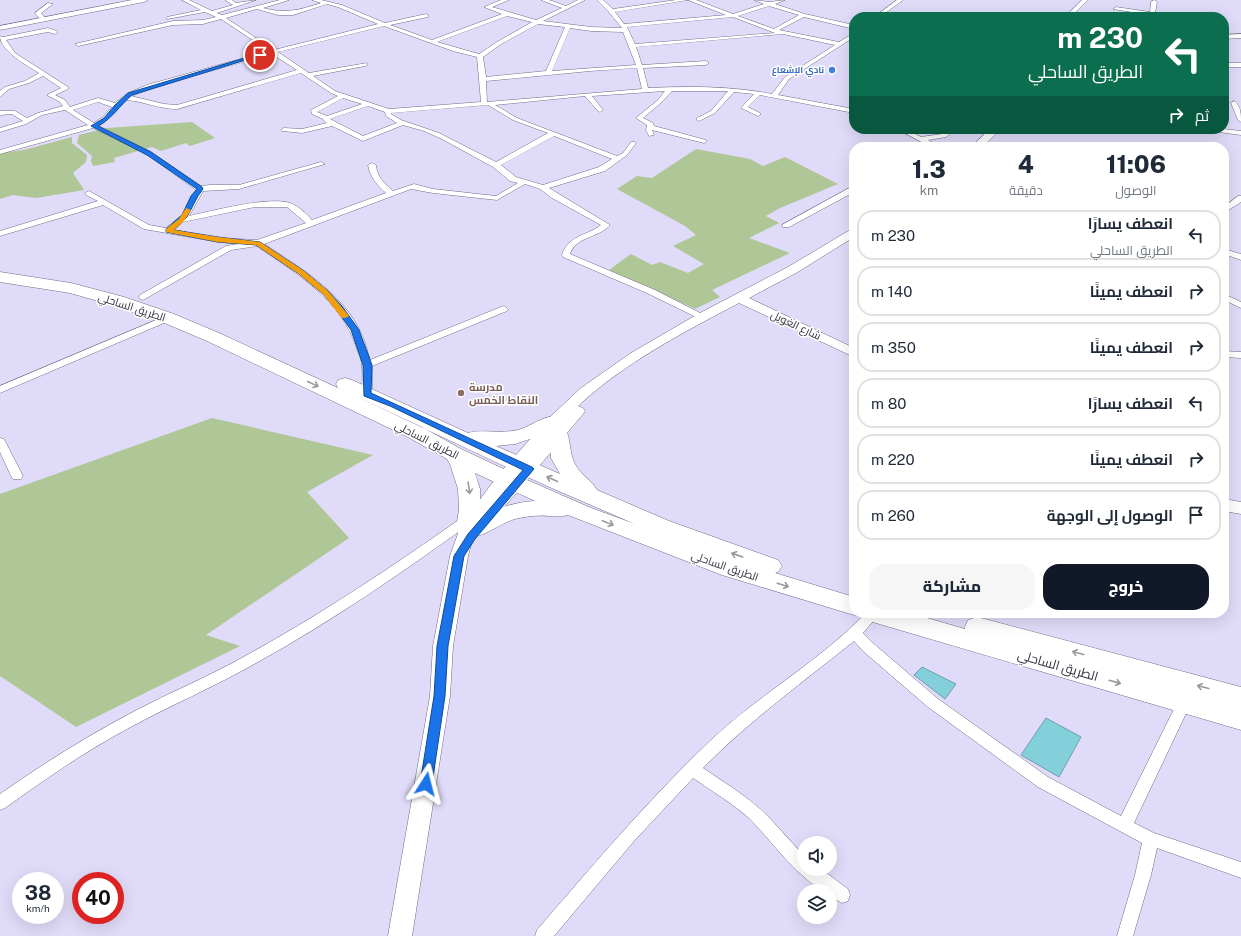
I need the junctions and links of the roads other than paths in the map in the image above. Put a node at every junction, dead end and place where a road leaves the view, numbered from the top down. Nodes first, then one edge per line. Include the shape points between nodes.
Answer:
1 (144, 0) edge
2 (185, 0) edge
3 (228, 0) edge
4 (254, 0) edge
5 (286, 0) edge
6 (316, 0) edge
7 (343, 0) edge
8 (506, 0) edge
9 (544, 0) edge
10 (582, 0) edge
11 (600, 0) edge
12 (686, 0) edge
13 (691, 0) edge
14 (757, 0) edge
15 (782, 0) edge
16 (900, 0) edge
17 (1085, 0) edge
18 (1154, 2) dead end
19 (330, 3) junction
20 (50, 4) dead end
21 (237, 4) junction
22 (771, 4) junction
23 (269, 5) junction
24 (565, 7) junction
25 (259, 8) junction
26 (1116, 9) dead end
27 (208, 11) junction
28 (613, 11) junction
29 (884, 12) edge
30 (1073, 12) edge
31 (1138, 12) edge
32 (1152, 12) edge
33 (507, 14) junction
34 (803, 15) junction
35 (426, 16) dead end
36 (732, 16) junction
37 (223, 18) junction
38 (43, 19) junction
39 (537, 22) junction
40 (142, 23) dead end
41 (384, 25) junction
42 (849, 26) edge
43 (568, 27) junction
44 (0, 28) edge
45 (625, 28) junction
46 (774, 31) junction
47 (55, 32) dead end
48 (784, 34) junction
49 (1241, 36) edge
50 (1229, 37) edge
51 (2, 38) edge
52 (849, 38) edge
53 (431, 42) junction
54 (78, 44) dead end
55 (840, 44) junction
56 (633, 46) junction
57 (273, 52) junction
58 (480, 56) junction
59 (706, 62) dead end
60 (365, 64) dead end
61 (1241, 64) edge
62 (1229, 65) edge
63 (640, 66) junction
64 (44, 73) junction
65 (304, 73) junction
66 (548, 73) junction
67 (483, 79) junction
68 (671, 88) junction
69 (733, 89) junction
70 (645, 90) junction
71 (759, 93) junction
72 (587, 94) junction
73 (0, 95) edge
74 (774, 95) junction
75 (342, 96) junction
76 (124, 98) junction
77 (1234, 103) dead end
78 (366, 104) junction
79 (487, 104) junction
80 (116, 106) junction
81 (68, 108) junction
82 (600, 110) dead end
83 (388, 111) junction
84 (849, 111) edge
85 (0, 113) edge
86 (758, 114) dead end
87 (699, 119) dead end
88 (1241, 120) edge
89 (27, 121) junction
90 (330, 121) junction
91 (402, 123) junction
92 (94, 126) junction
93 (650, 127) junction
94 (0, 130) edge
95 (284, 130) dead end
96 (1229, 131) edge
97 (1241, 132) edge
98 (554, 133) junction
99 (911, 134) edge
100 (947, 134) edge
101 (990, 134) edge
102 (1002, 134) edge
103 (652, 135) dead end
104 (924, 140) junction
105 (704, 141) dead end
106 (927, 142) edge
107 (929, 142) edge
108 (982, 142) edge
109 (994, 142) edge
110 (633, 143) dead end
111 (0, 152) edge
112 (616, 159) junction
113 (321, 164) dead end
114 (372, 165) dead end
115 (496, 165) junction
116 (524, 182) junction
117 (543, 187) junction
118 (200, 189) junction
119 (849, 192) edge
120 (89, 193) dead end
121 (391, 193) junction
122 (1241, 198) edge
123 (104, 202) junction
124 (1229, 207) edge
125 (181, 220) junction
126 (310, 223) junction
127 (786, 225) dead end
128 (168, 231) junction
129 (0, 234) edge
130 (849, 235) edge
131 (258, 243) junction
132 (849, 245) edge
133 (1229, 254) edge
134 (1241, 257) edge
135 (0, 268) edge
136 (0, 277) edge
137 (764, 293) junction
138 (143, 297) junction
139 (1229, 299) edge
140 (741, 303) junction
141 (1241, 305) edge
142 (504, 309) dead end
143 (764, 310) junction
144 (703, 317) junction
145 (168, 318) junction
146 (849, 351) edge
147 (1229, 354) edge
148 (1241, 355) edge
149 (368, 365) junction
150 (0, 390) edge
151 (367, 394) junction
152 (556, 427) junction
153 (0, 441) edge
154 (454, 444) junction
155 (517, 474) junction
156 (17, 476) dead end
157 (602, 500) junction
158 (1229, 506) edge
159 (1241, 508) edge
160 (583, 513) junction
161 (471, 525) junction
162 (849, 592) edge
163 (849, 605) edge
164 (870, 618) edge
165 (892, 618) edge
166 (944, 618) edge
167 (855, 633) junction
168 (1241, 698) edge
169 (1184, 702) junction
170 (1241, 718) edge
171 (693, 770) junction
172 (0, 803) edge
173 (1124, 826) junction
174 (1151, 839) junction
175 (797, 859) edge
176 (1241, 870) edge
177 (817, 876) edge
178 (842, 895) dead end
179 (400, 936) edge
180 (543, 936) edge
181 (1125, 936) edge

1 - 38 street
2 - 27 street
3 - 21 street
4 - 21 street
4 - 23 street
5 - 23 street
6 - 19 street
7 - 19 street
8 - 33 street via 487,7
9 - 24 street
10 - 24 street
11 - 28 street
12 - 28 street
13 - 36 street
14 - 22 street
15 - 22 street
16 - 29 street
17 - 30 street
18 - 32 street
19 - 25 street via 285,15
19 - 41 street
20 - 38 street via 38,13
21 - 27 street
22 - 34 street
22 - 36 street
23 - 25 street
24 - 39 street
25 - 37 street
26 - 31 street
27 - 37 street
27 - 40 street
28 - 45 street
33 - 39 street
33 - 53 street
34 - 42 street
34 - 46 street
35 - 41 street
36 - 45 street
36 - 46 street
37 - 54 street via 173,23
37 - 57 street
38 - 44 street
39 - 43 street
39 - 58 street
41 - 53 street
41 - 57 street
43 - 45 street
43 - 66 street
45 - 56 street
46 - 48 street
47 - 51 street via 48,30
48 - 55 street
48 - 56 street
49 - 50 street
51 - 64 street via 13,54
52 - 55 street
53 - 58 street
55 - 74 street via 787,78
56 - 63 street
57 - 65 street
57 - 76 street via 154,86
58 - 67 street
59 - 63 street
60 - 65 street
61 - 62 street
63 - 66 street
63 - 70 street
64 - 73 street via 7,88
64 - 81 street via 66,88 50,94 63,101
65 - 75 street
65 - 76 street via 269,79 177,107 164,107 139,99
66 - 67 street
67 - 79 street
68 - 69 street
68 - 70 street
68 - 93 street via 639,118 650,123
69 - 71 street
69 - 87 street via 713,112
70 - 72 street
71 - 74 street
71 - 86 street via 744,108
72 - 79 street
72 - 82 street
74 - 84 street
75 - 78 street
75 - 90 street via 314,110 314,113
76 - 80 street
77 - 88 street
78 - 83 street
78 - 90 street
79 - 83 street
79 - 98 street via 515,119
80 - 81 street via 98,100
80 - 92 street via 106,119
81 - 89 street via 40,114
81 - 92 street
83 - 91 street via 388,116
85 - 89 street via 13,112
89 - 94 street
90 - 91 street via 362,139
90 - 95 street via 300,132
91 - 115 street via 437,134 481,160
92 - 111 street
92 - 118 street via 149,154
93 - 103 street
93 - 105 street
96 - 97 street
98 - 112 street
98 - 115 street
99 - 104 street
100 - 104 street
101 - 108 street
102 - 109 street
104 - 106 street
104 - 107 street
110 - 112 street via 629,150
112 - 117 street via 598,171
113 - 118 street via 239,187 210,186
114 - 121 street via 377,180
115 - 116 street via 510,177
116 - 117 street
116 - 121 street via 497,198 433,191 414,186
117 - 144 street via 606,225 578,239 566,255
118 - 125 street
119 - 127 street
120 - 123 street
121 - 126 street
122 - 124 street
123 - 128 street via 147,227
123 - 129 street
125 - 126 street via 255,205 284,204 289,205
125 - 128 street
126 - 131 street
128 - 131 street via 211,239
130 - 140 street
131 - 138 street via 229,248
131 - 149 street via 326,293 355,330
132 - 137 street
133 - 134 street
135 - 138 highway, الطريق الساحلي via 72,277
136 - 145 highway, الطريق الساحلي via 71,288
137 - 140 street
137 - 143 street via 761,300
138 - 151 highway, الطريق الساحلي via 179,309
139 - 141 street
140 - 143 street, شارع الغويل
140 - 144 street
140 - 152 street via 625,372
142 - 149 street
143 - 146 street, شارع الغويل
144 - 152 street via 618,367 586,391
145 - 150 street
145 -> 154 highway, الطريق الساحلي via 214,337 413,431
147 - 148 street
149 - 151 street
151 - 154 highway, الطريق الساحلي
152 - 154 highway via 499,440
152 - 155 street
152 - 157 highway via 559,450 566,467 584,488
153 - 156 street
154 - 155 highway, الطريق الساحلي
154 -> 161 highway via 468,480
157 -> 155 highway, الطريق الساحلي
155 - 160 highway, الطريق الساحلي
155 - 161 street
162 -> 157 highway, الطريق الساحلي via 734,554
158 - 159 street
160 - 161 highway via 548,507 522,509
160 -> 163 highway, الطريق الساحلي via 730,569
161 - 172 street via 252,659 137,716 96,740
161 - 179 street via 459,556 443,646 440,696
164 - 167 street
165 -> 169 highway, الطريق الساحلي
168 -> 166 highway, الطريق الساحلي
167 - 171 street via 717,744
167 - 173 street via 933,703 1003,754 1043,782
169 - 170 highway, الطريق الساحلي
169 - 173 street
171 - 175 street via 755,814
171 - 180 street via 628,836
173 - 174 street
174 - 176 street
174 - 181 street
177 - 178 street

